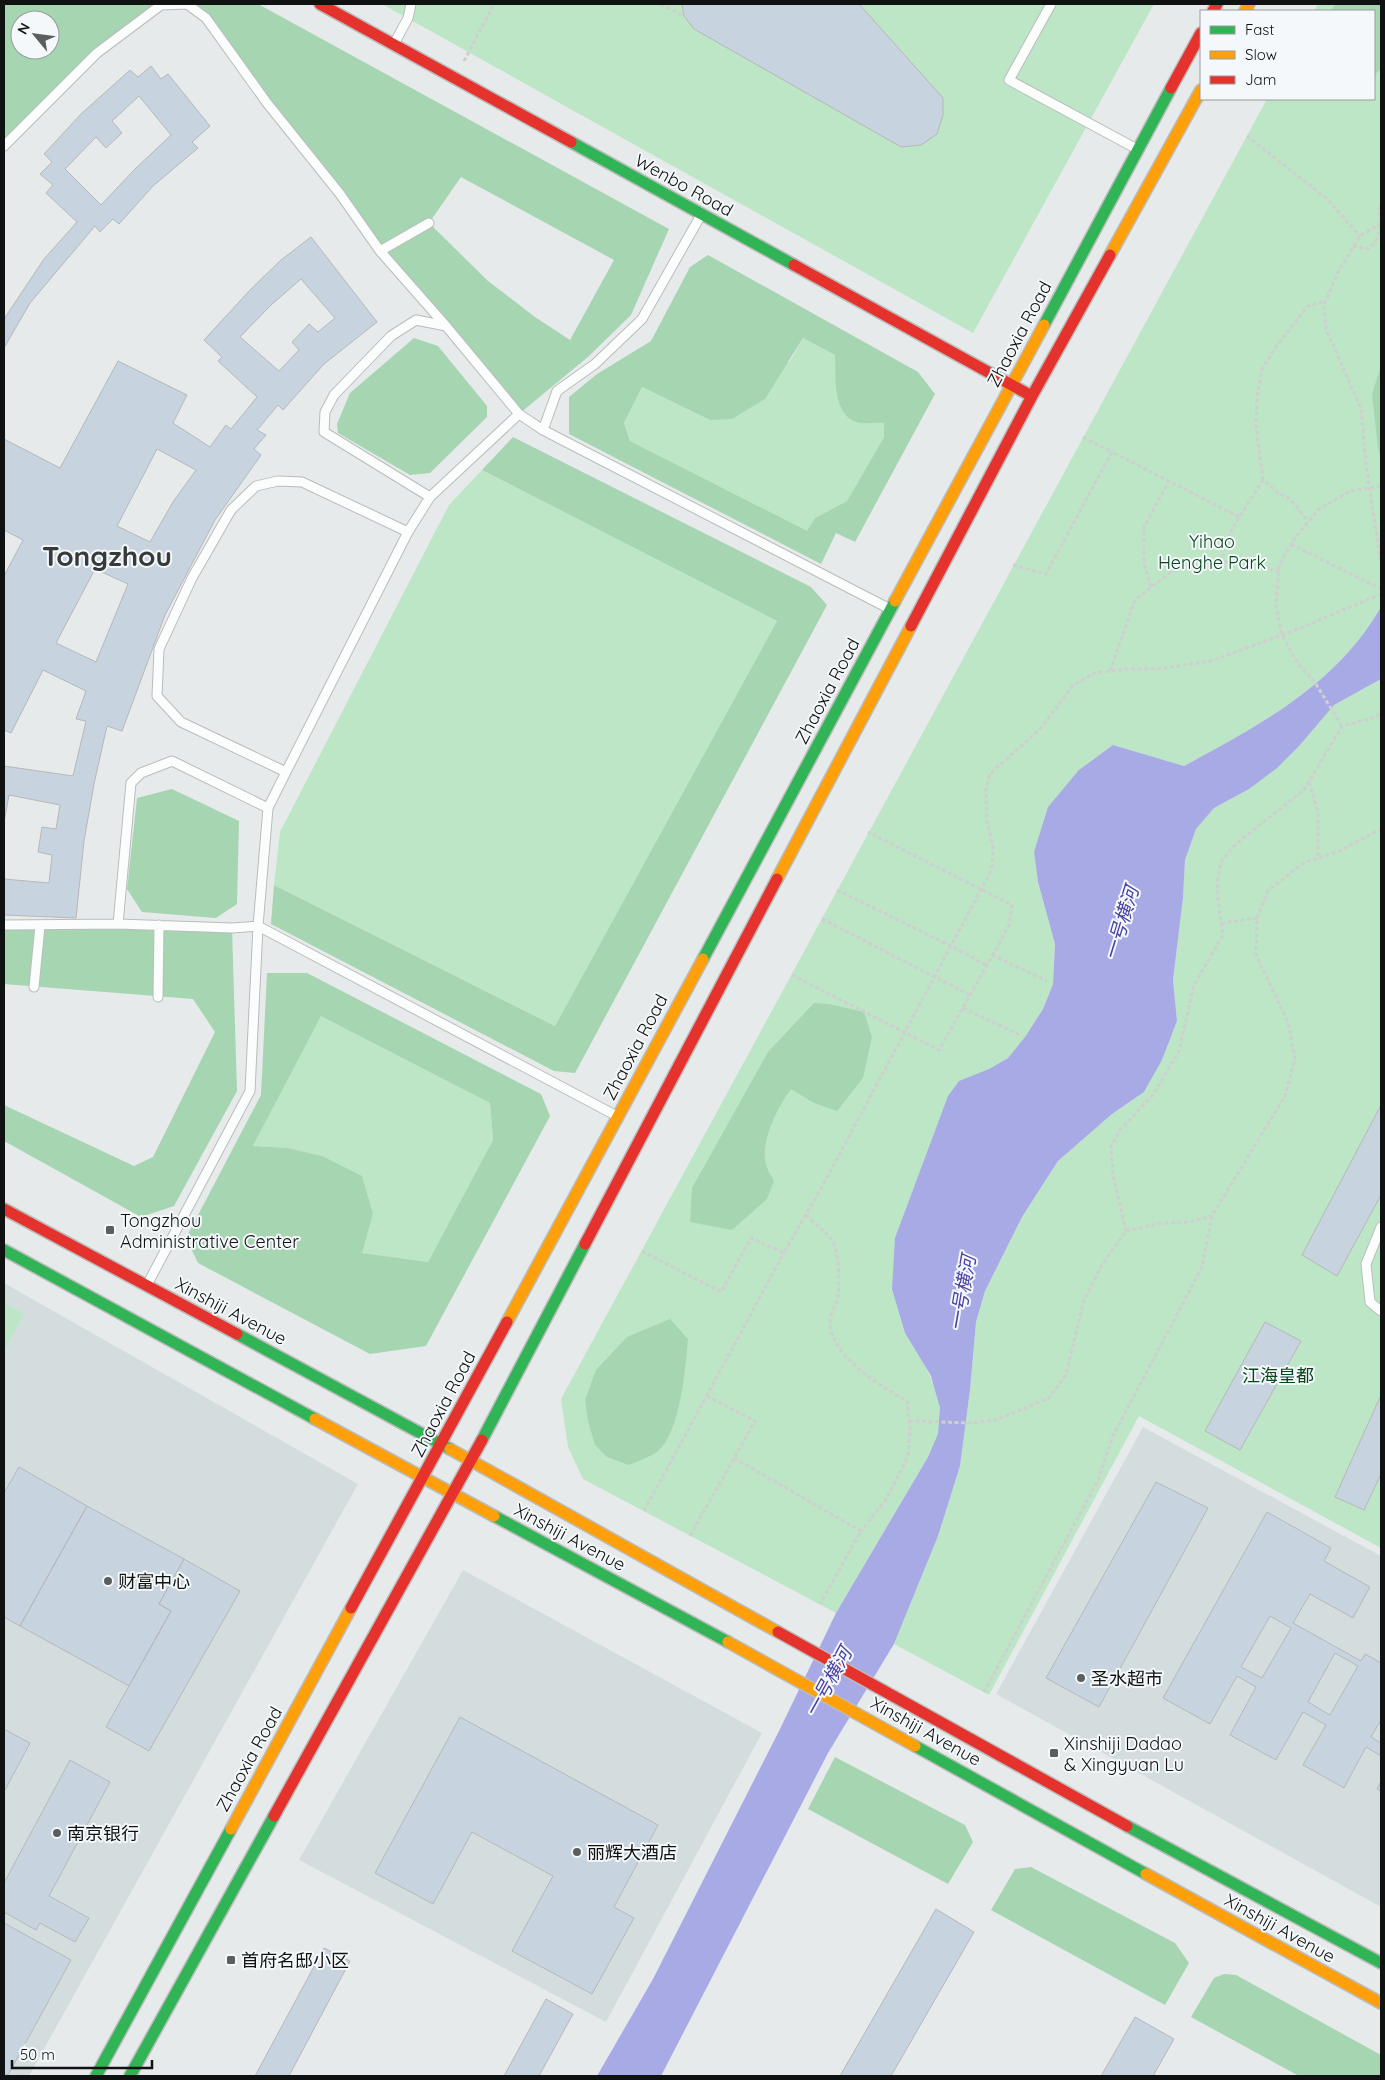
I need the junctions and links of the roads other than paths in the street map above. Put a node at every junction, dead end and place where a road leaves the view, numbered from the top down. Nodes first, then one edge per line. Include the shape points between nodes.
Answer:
1 (320, 4) edge
2 (411, 4) edge
3 (1051, 4) edge
4 (1200, 35) edge
5 (394, 44) junction
6 (1200, 91) edge
7 (4, 146) edge
8 (1152, 158) junction
9 (701, 214) junction
10 (429, 223) dead end
11 (380, 251) junction
12 (446, 326) junction
13 (1011, 385) junction
14 (1032, 396) junction
15 (519, 414) junction
16 (543, 430) junction
17 (430, 497) junction
18 (408, 532) junction
19 (891, 609) junction
20 (286, 772) junction
21 (268, 808) junction
22 (118, 924) junction
23 (4, 925) edge
24 (158, 925) junction
25 (40, 926) junction
26 (258, 926) junction
27 (34, 987) dead end
28 (158, 997) dead end
29 (618, 1116) junction
30 (4, 1209) edge
31 (1381, 1227) edge
32 (4, 1250) edge
33 (147, 1285) junction
34 (1381, 1311) edge
35 (442, 1444) junction
36 (471, 1460) junction
37 (423, 1476) junction
38 (452, 1492) junction
39 (1381, 1963) edge
40 (1381, 2003) edge
41 (96, 2076) edge
42 (130, 2076) edge

1 - 5 main road, Wenbo Road
2 - 5 lane via 408,18
3 - 8 lane via 1009,80
4 - 13 main road, Zhaoxia Road
5 - 9 main road, Wenbo Road
6 - 8 main road
7 - 11 lane via 97,53 161,6 187,4 206,18
8 - 14 main road
9 - 13 main road, Wenbo Road
9 - 16 lane via 642,319 595,364 557,391
10 - 11 lane
11 - 12 lane
12 - 15 lane
12 - 17 lane via 416,320 391,336 334,395 325,418 324,432
13 - 14 main road, Wenbo Road
13 - 19 main road, Zhaoxia Road
14 - 36 main road
15 - 16 lane
15 - 17 lane
16 - 19 lane
17 - 18 lane
18 - 20 lane
18 - 20 lane via 302,482 278,481 256,486 231,510 192,578 159,649 156,696 182,722
19 - 29 main road, Zhaoxia Road
20 - 21 lane
21 - 22 lane via 172,761 141,773 131,783
21 - 26 lane
22 - 24 lane
22 - 25 lane
23 - 25 lane
24 - 26 lane
24 - 28 lane
25 - 27 lane
26 - 29 lane
26 - 33 lane via 250,1091
29 - 35 main road, Zhaoxia Road
30 - 33 main road, Xinshiji Avenue
31 - 34 lane via 1366,1264 1370,1302
32 - 37 main road
33 - 35 main road, Xinshiji Avenue
35 - 36 main road, Xinshiji Avenue
35 - 37 main road, Zhaoxia Road
36 - 38 main road
36 - 39 main road, Xinshiji Avenue via 1040,1779
37 - 38 main road, Xinshiji Avenue
37 - 41 main road, Zhaoxia Road
38 - 40 main road, Xinshiji Avenue
38 - 42 main road

